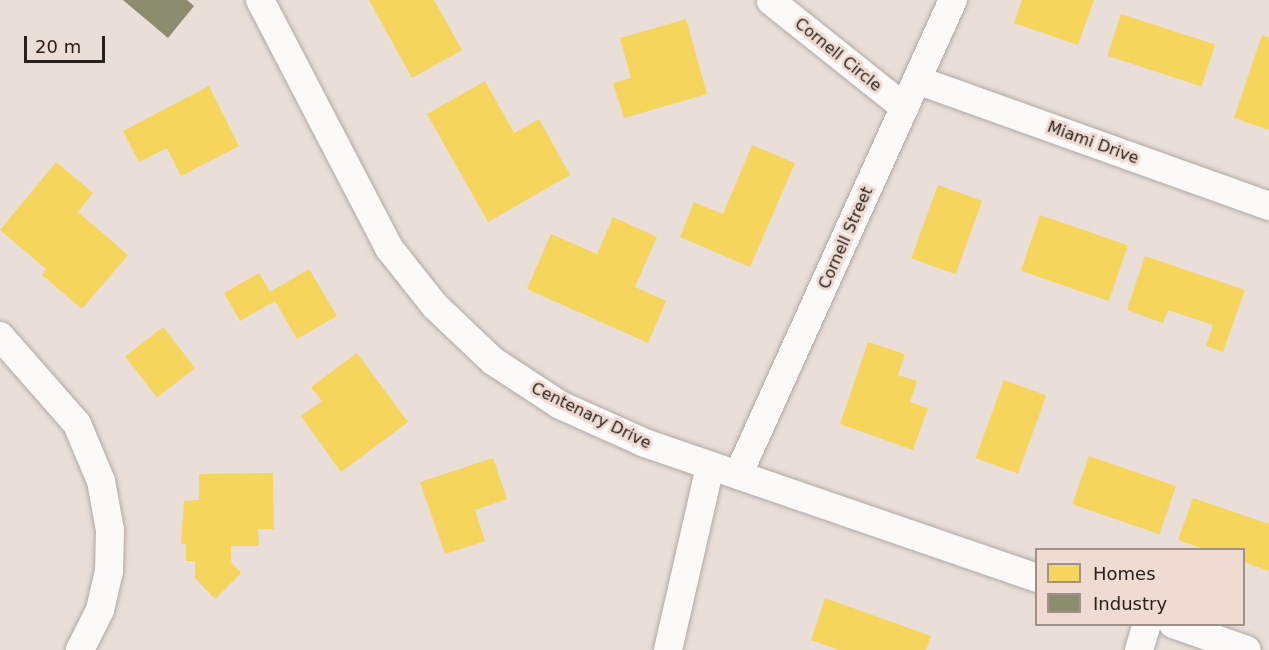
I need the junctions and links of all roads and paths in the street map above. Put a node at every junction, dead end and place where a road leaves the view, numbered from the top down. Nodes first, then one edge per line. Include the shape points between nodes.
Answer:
1 (260, 0) edge
2 (953, 0) edge
3 (771, 1) edge
4 (917, 80) junction
5 (905, 108) junction
6 (1269, 206) edge
7 (0, 336) edge
8 (710, 467) junction
9 (738, 476) junction
10 (1035, 578) edge
11 (1146, 626) edge
12 (1179, 626) edge
13 (80, 650) edge
14 (668, 650) edge
15 (1138, 650) edge
16 (1247, 650) edge

1 - 8 street, Centenary Drive via 369,214 401,265 441,313 486,356 537,392 635,439
2 - 4 street, Cornell Street
3 - 5 street, Cornell Circle
4 - 5 street, Cornell Street
4 - 6 street, Miami Drive
5 - 9 street, Cornell Street
7 - 13 street via 77,424 101,481 110,530 110,571 100,610
8 - 9 street, Centenary Drive
8 - 14 street
9 - 10 street, Centenary Drive
11 - 15 street
12 - 16 street

